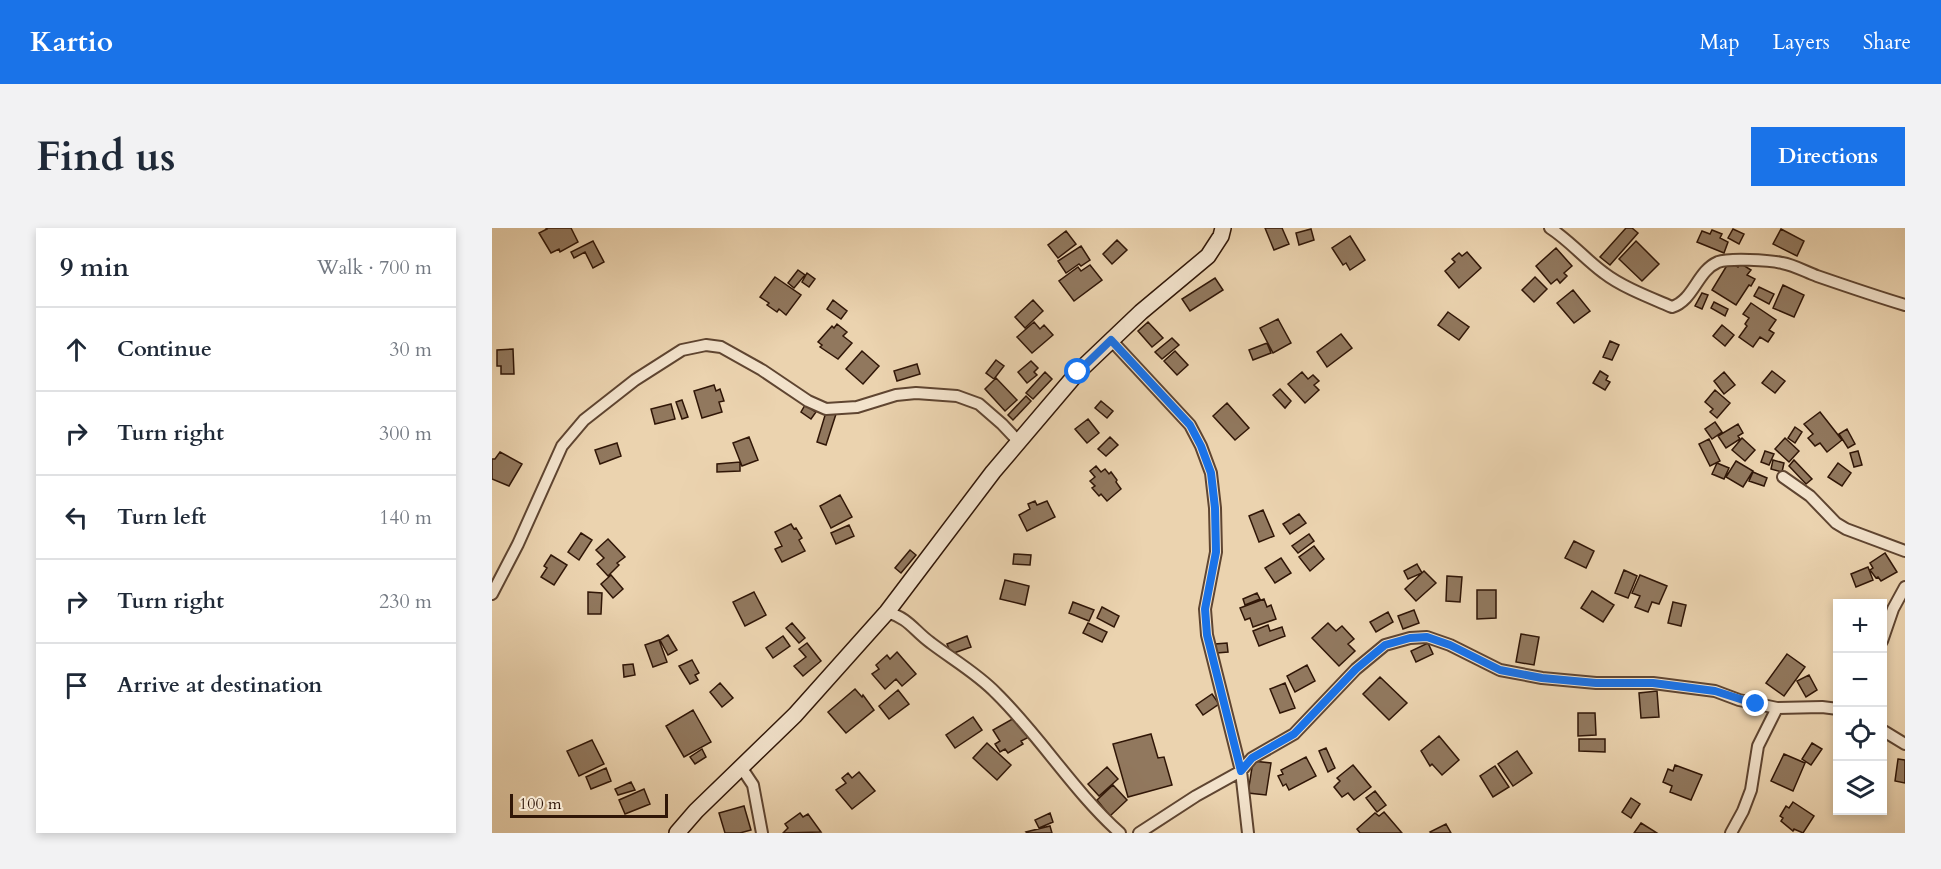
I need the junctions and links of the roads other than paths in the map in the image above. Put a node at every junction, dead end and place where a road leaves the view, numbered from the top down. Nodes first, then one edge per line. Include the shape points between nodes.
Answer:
1 (1223, 228) edge
2 (1550, 228) edge
3 (1905, 305) edge
4 (1111, 340) junction
5 (1018, 442) junction
6 (1783, 477) dead end
7 (1905, 551) edge
8 (1905, 587) edge
9 (492, 594) edge
10 (887, 612) junction
11 (1887, 626) edge
12 (1777, 708) junction
13 (1833, 708) edge
14 (1887, 733) edge
15 (1905, 744) edge
16 (741, 767) junction
17 (1241, 771) junction
18 (677, 833) edge
19 (762, 833) edge
20 (1120, 833) edge
21 (1139, 833) edge
22 (1248, 833) edge
23 (1731, 833) edge

1 - 4 main road via 1208,256
2 - 3 street via 1616,281 1672,306 1685,300 1710,266 1737,259 1783,263
4 - 5 main road
4 - 17 street via 1190,425 1211,473 1216,552 1205,609 1207,635
5 - 9 street via 979,404 957,396 916,393 857,407 826,409 808,402 721,347 706,345 682,350 592,414 562,446
5 - 10 main road
6 - 7 street via 1810,496 1836,523
8 - 11 street
10 - 16 main road via 795,715
10 - 20 street via 903,617 927,641 995,691 1098,813
12 - 13 street
12 - 17 street via 1715,691 1664,684 1585,682 1500,670 1450,645 1427,637 1410,638 1385,645 1356,669 1294,734 1252,758
12 - 23 street via 1758,746 1752,790
14 - 15 street
16 - 18 main road
16 - 19 street via 753,785
17 - 21 street
17 - 22 street

